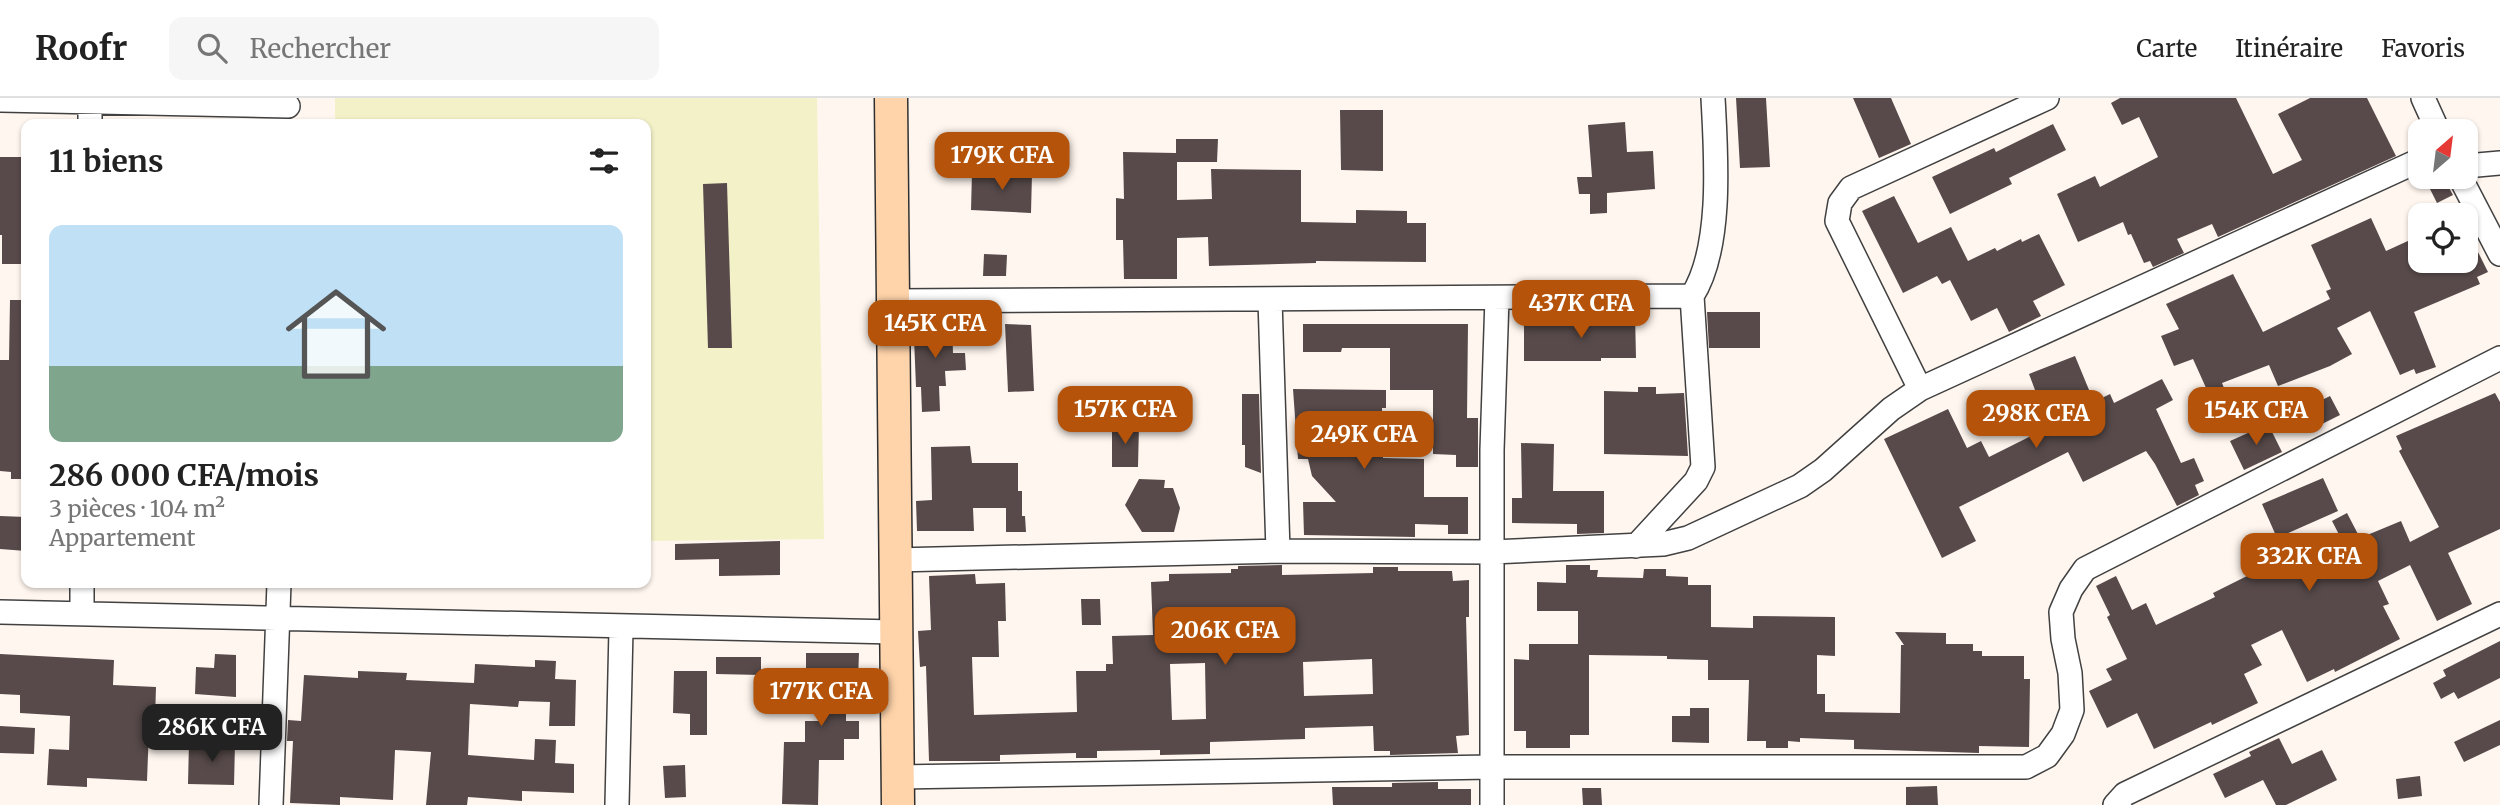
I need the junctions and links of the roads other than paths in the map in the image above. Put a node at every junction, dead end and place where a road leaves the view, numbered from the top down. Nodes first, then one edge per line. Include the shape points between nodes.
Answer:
1 (891, 98) edge
2 (1713, 98) edge
3 (2047, 98) edge
4 (2423, 98) edge
5 (0, 100) edge
6 (288, 109) edge
7 (90, 113) edge
8 (2433, 119) edge
9 (2500, 163) edge
10 (2408, 165) edge
11 (2478, 165) edge
12 (2466, 189) edge
13 (2500, 254) edge
14 (1692, 296) junction
15 (1497, 298) junction
16 (1270, 300) junction
17 (893, 301) junction
18 (2500, 358) edge
19 (1920, 388) junction
20 (1636, 546) junction
21 (1278, 551) junction
22 (1492, 552) junction
23 (895, 559) junction
24 (82, 588) edge
25 (279, 588) edge
26 (0, 612) edge
27 (82, 613) junction
28 (2500, 614) edge
29 (278, 617) junction
30 (621, 629) junction
31 (895, 632) junction
32 (1491, 767) junction
33 (898, 791) edge
34 (271, 805) edge
35 (617, 805) edge
36 (1492, 805) edge
37 (2115, 805) edge

1 - 17 main road
2 - 14 street via 1715,198 1709,253
3 - 19 street via 1851,188 1840,204 1837,221 1842,233
4 - 8 street
5 - 7 street
6 - 7 street
9 - 11 street
10 - 19 street
12 - 13 street
14 - 15 street
14 - 20 street via 1703,467 1696,481
15 - 16 street
15 - 22 street
16 - 17 street
16 - 21 street
17 - 23 main road
18 - 32 street via 2085,569 2061,611 2072,710 2048,756 2026,767
19 - 20 street via 1800,486 1688,538
20 - 22 street
21 - 22 street
21 - 23 street
22 - 32 street
23 - 31 main road
24 - 27 street
25 - 29 street
26 - 27 street
27 - 29 street
28 - 37 street via 2125,794
29 - 30 street
29 - 34 street
30 - 31 street
30 - 35 street
31 - 33 main road
32 - 33 street
32 - 36 street

